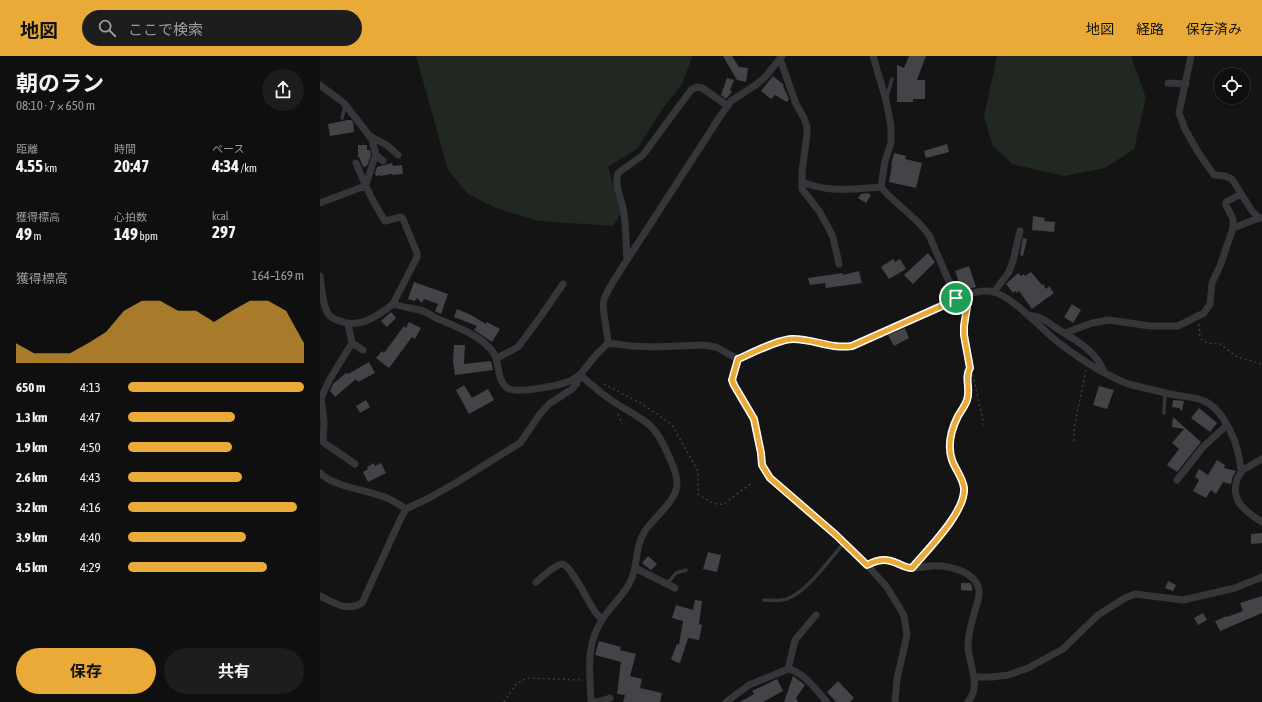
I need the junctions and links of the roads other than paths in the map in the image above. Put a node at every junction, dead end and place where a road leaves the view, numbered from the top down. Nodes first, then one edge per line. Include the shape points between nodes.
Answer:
1 (873, 56) edge
2 (1191, 56) edge
3 (781, 57) edge
4 (892, 79) dead end
5 (1168, 83) dead end
6 (1186, 84) junction
7 (320, 85) edge
8 (886, 100) junction
9 (345, 106) junction
10 (728, 106) junction
11 (342, 118) dead end
12 (370, 136) junction
13 (398, 155) dead end
14 (376, 156) junction
15 (383, 161) dead end
16 (356, 163) dead end
17 (802, 182) junction
18 (365, 186) junction
19 (881, 187) junction
20 (1241, 194) junction
21 (320, 203) edge
22 (1260, 218) edge
23 (1233, 228) junction
24 (1020, 232) dead end
25 (627, 260) junction
26 (839, 264) dead end
27 (320, 276) edge
28 (563, 284) dead end
29 (994, 292) junction
30 (956, 298) junction
31 (393, 304) junction
32 (1028, 315) junction
33 (348, 324) junction
34 (1065, 333) junction
35 (352, 343) junction
36 (608, 343) junction
37 (363, 350) dead end
38 (497, 358) junction
39 (738, 359) junction
40 (1104, 372) junction
41 (580, 375) junction
42 (1165, 392) junction
43 (1164, 413) dead end
44 (1227, 425) junction
45 (1262, 459) edge
46 (355, 464) dead end
47 (1241, 472) junction
48 (320, 473) edge
49 (1177, 480) dead end
50 (406, 509) junction
51 (1262, 522) edge
52 (844, 543) junction
53 (867, 565) junction
54 (635, 568) junction
55 (686, 570) dead end
56 (1262, 577) edge
57 (536, 582) dead end
58 (667, 584) junction
59 (675, 588) dead end
60 (320, 596) edge
61 (764, 600) dead end
62 (816, 615) dead end
63 (602, 620) junction
64 (788, 669) junction
65 (974, 677) junction
66 (610, 698) dead end
67 (592, 702) edge
68 (727, 702) edge
69 (827, 702) edge
70 (895, 702) edge
71 (968, 702) edge

1 - 8 street
2 - 6 street
3 - 10 street via 766,76 731,101
3 - 17 street via 806,127
4 - 8 lane
5 - 6 street
6 - 20 street via 1180,113 1185,129 1214,175 1232,180
7 - 9 street
8 - 19 street via 891,143
9 - 11 lane
9 - 12 street
10 - 25 street
10 - 25 street via 702,88 691,90 643,155 618,173 616,183 622,199
12 - 13 street
12 - 14 street
14 - 15 street
14 - 18 street
16 - 18 street
17 - 19 street via 832,190
17 - 26 street via 802,189 819,211 833,237
18 - 21 street
18 - 31 street via 385,221 401,217 405,220 417,253
19 - 30 street via 929,235
20 - 22 street
20 - 23 street via 1226,202 1233,219
22 - 23 street
23 - 34 street via 1212,283 1210,304 1198,316 1178,326 1150,326 1109,320
24 - 29 street via 1009,272
25 - 36 street via 603,300
27 - 33 street via 325,308 330,316
28 - 38 street via 518,347
29 - 30 street via 983,291
29 - 32 street
30 - 39 street via 852,346 836,347 792,339
31 - 33 street via 368,320
31 - 38 street via 420,310 471,334 486,345
32 - 34 street via 1040,317
32 - 40 street via 1059,343
33 - 35 street
34 - 40 street via 1087,348
35 - 37 street
35 - 46 street via 323,392 321,404 324,422 323,442
36 - 39 street via 647,346 703,344 716,347
36 - 41 street
38 - 41 street via 500,376 510,389 523,390 560,384
39 - 52 street via 732,380 754,419 762,465 770,478
40 - 42 street via 1130,384
41 - 50 street via 572,389 549,404 540,414 520,443
41 - 54 street via 609,399 646,422 655,432 676,475 677,484 670,502 641,537
42 - 43 lane
42 - 44 street via 1192,396 1205,401 1218,412
44 - 47 street via 1238,446
44 - 49 street via 1203,448
45 - 47 street
47 - 51 street via 1235,491 1239,504
48 - 50 street via 328,479 386,498
50 - 60 street via 362,603 346,608
52 - 53 street
52 - 61 lane via 812,580 795,595 784,600
53 - 65 street via 882,559 908,568 952,568 974,580 979,590 968,647
53 - 70 street via 886,586 904,616 907,635 897,679
54 - 58 street
54 - 63 street via 632,580
55 - 58 lane via 676,573
56 - 65 street via 1235,588 1183,600 1135,594 1098,615 1063,648 1028,668 1008,675
57 - 63 street via 556,566 563,564 570,570
58 - 59 street
62 - 64 street via 795,640
63 - 67 street via 592,639 589,656
64 - 68 street via 749,685
64 - 69 street via 801,676
65 - 71 street via 975,686
66 - 67 street

